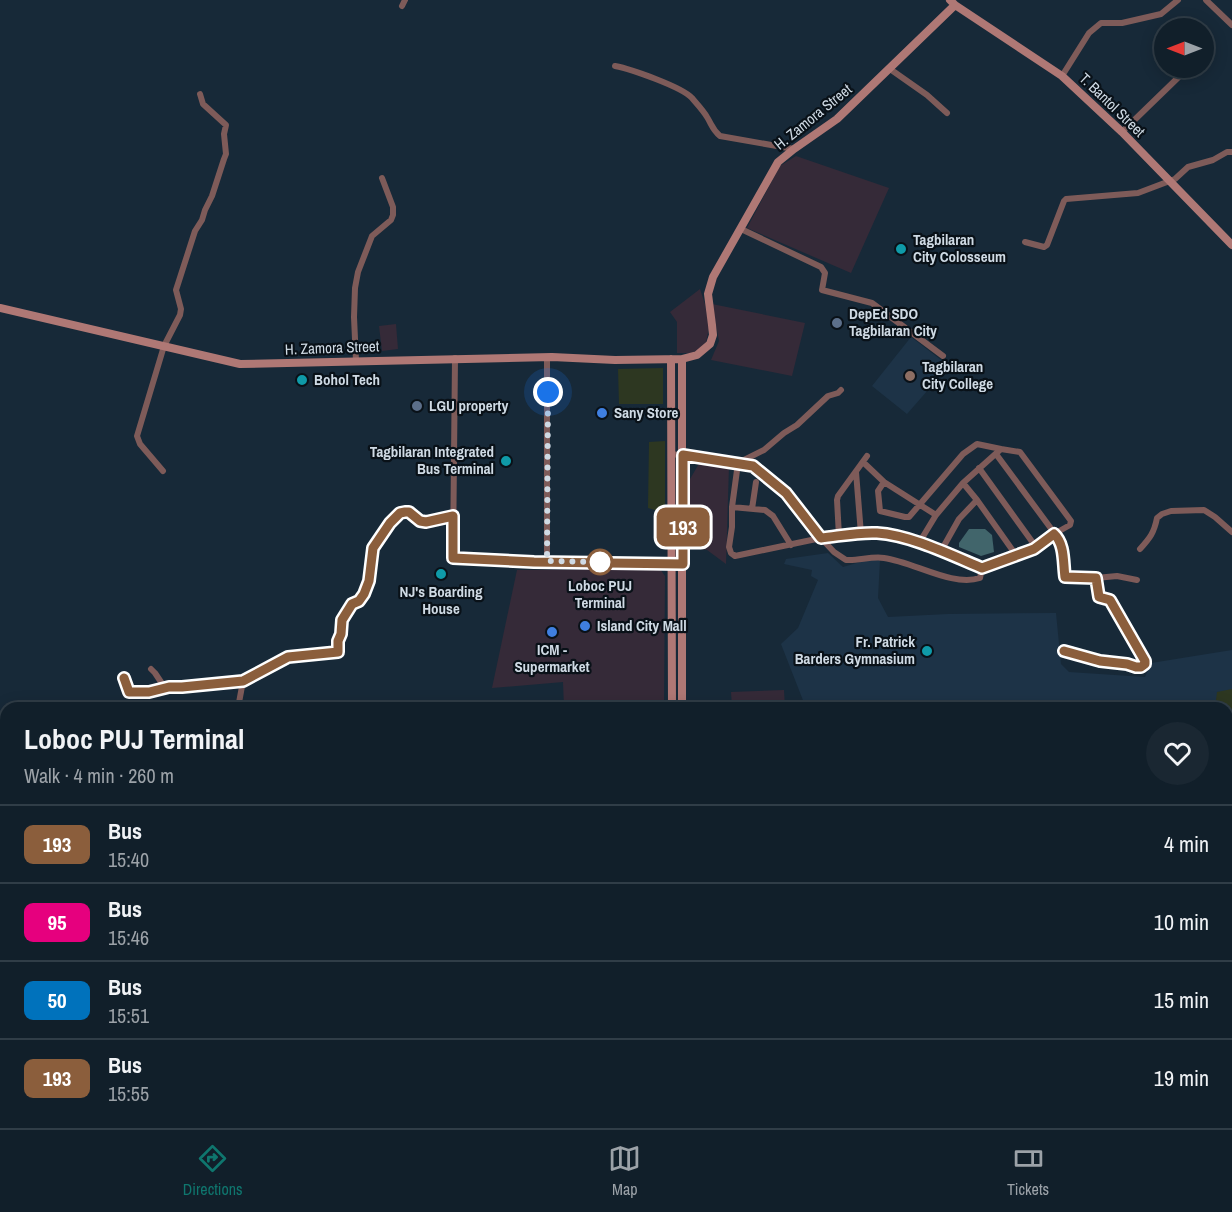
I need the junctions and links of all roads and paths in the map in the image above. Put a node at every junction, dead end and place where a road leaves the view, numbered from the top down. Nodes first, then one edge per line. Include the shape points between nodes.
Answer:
1 (1178, 0) edge
2 (1206, 0) edge
3 (952, 3) edge
4 (1232, 25) edge
5 (615, 66) dead end
6 (890, 69) junction
7 (1062, 76) junction
8 (1178, 78) edge
9 (200, 94) dead end
10 (947, 113) dead end
11 (1122, 132) junction
12 (794, 149) junction
13 (1232, 152) edge
14 (382, 178) dead end
15 (1169, 182) junction
16 (741, 228) junction
17 (1025, 242) dead end
18 (1232, 245) edge
19 (0, 308) edge
20 (164, 346) junction
21 (943, 356) dead end
22 (547, 357) junction
23 (455, 358) junction
24 (671, 359) junction
25 (682, 359) junction
26 (356, 361) junction
27 (841, 390) dead end
28 (999, 451) junction
29 (672, 454) junction
30 (683, 455) junction
31 (738, 463) junction
32 (979, 468) junction
33 (164, 471) dead end
34 (856, 471) junction
35 (756, 482) dead end
36 (884, 482) junction
37 (963, 483) junction
38 (977, 500) junction
39 (919, 504) junction
40 (732, 507) junction
41 (752, 509) junction
42 (936, 515) junction
43 (453, 516) junction
44 (1232, 532) edge
45 (861, 534) junction
46 (1054, 534) junction
47 (839, 536) junction
48 (821, 538) junction
49 (919, 543) junction
50 (791, 545) junction
51 (1036, 547) junction
52 (1140, 549) dead end
53 (672, 550) junction
54 (683, 550) junction
55 (941, 550) junction
56 (1016, 555) junction
57 (547, 561) junction
58 (672, 564) junction
59 (683, 564) junction
60 (982, 568) junction
61 (1096, 578) junction
62 (1137, 580) dead end
63 (1064, 651) dead end
64 (151, 669) dead end
65 (124, 678) dead end
66 (243, 681) junction
67 (165, 688) junction
68 (239, 702) edge
69 (672, 702) edge
70 (682, 702) edge

1 - 7 street via 1161,14 1122,23 1101,23 1089,33
2 - 4 street
3 - 6 main road, H. Zamora Street
3 - 7 main road, T. Bantol Street
5 - 12 street via 690,96 720,136
6 - 10 street
6 - 12 main road, H. Zamora Street via 837,118
7 - 11 main road, T. Bantol Street
8 - 11 street
9 - 20 street via 203,104 226,125 226,154 195,231 176,290 180,315
11 - 15 main road, T. Bantol Street
12 - 16 main road, H. Zamora Street via 777,162
13 - 15 street via 1188,167
14 - 26 street via 393,215 372,236 358,272
15 - 17 street via 1138,194 1066,199 1047,245
15 - 18 main road, T. Bantol Street
16 - 21 street via 821,267 825,273 822,290 872,303
16 - 25 main road, H. Zamora Street via 713,277 708,294 713,335 710,344 697,355
19 - 20 main road, H. Zamora Street
20 - 26 main road, H. Zamora Street via 240,364
20 - 33 street via 137,436
22 - 23 main road, H. Zamora Street
22 - 24 main road, H. Zamora Street
22 - 57 street
23 - 26 main road, H. Zamora Street
23 - 43 street
24 - 25 main road, H. Zamora Street
24 - 29 main road
25 - 30 main road
27 - 31 street via 828,396 764,450
28 - 32 street
28 - 39 street via 977,444 963,454
28 - 46 street
28 - 46 street via 1020,452 1071,521
29 - 30 street
29 - 53 main road
30 - 31 street
30 - 54 main road
31 - 40 street
31 - 48 street via 753,466 786,493
32 - 37 street
32 - 51 street
34 - 36 street via 865,459
34 - 45 street
34 - 47 street via 838,496
35 - 41 street
36 - 39 street
36 - 39 street via 878,491 880,511 909,517
37 - 38 street
37 - 42 street
38 - 55 street via 959,519
38 - 56 street
39 - 42 street
40 - 41 street
40 - 50 street via 732,555
41 - 50 street via 765,510 773,516
42 - 49 street
43 - 57 street via 453,558
43 - 66 street via 426,522 405,512 390,523 373,548 364,594 342,620 338,652 288,657
44 - 52 street via 1204,510 1171,511 1156,518 1150,538
45 - 47 street
45 - 49 street via 878,533
46 - 51 street
46 - 61 street via 1061,545 1065,577
47 - 48 street
48 - 50 street
48 - 60 street via 846,560 886,558 954,579 980,578
49 - 55 street
51 - 56 street
53 - 54 main road
53 - 58 main road
54 - 59 main road
55 - 60 street
56 - 60 street
57 - 58 street
58 - 59 street
58 - 69 main road
59 - 70 main road
61 - 62 street via 1117,576
61 - 63 street via 1099,597 1110,600 1145,664 1136,667
64 - 67 street
65 - 67 street via 129,692
66 - 67 street
66 - 68 street

